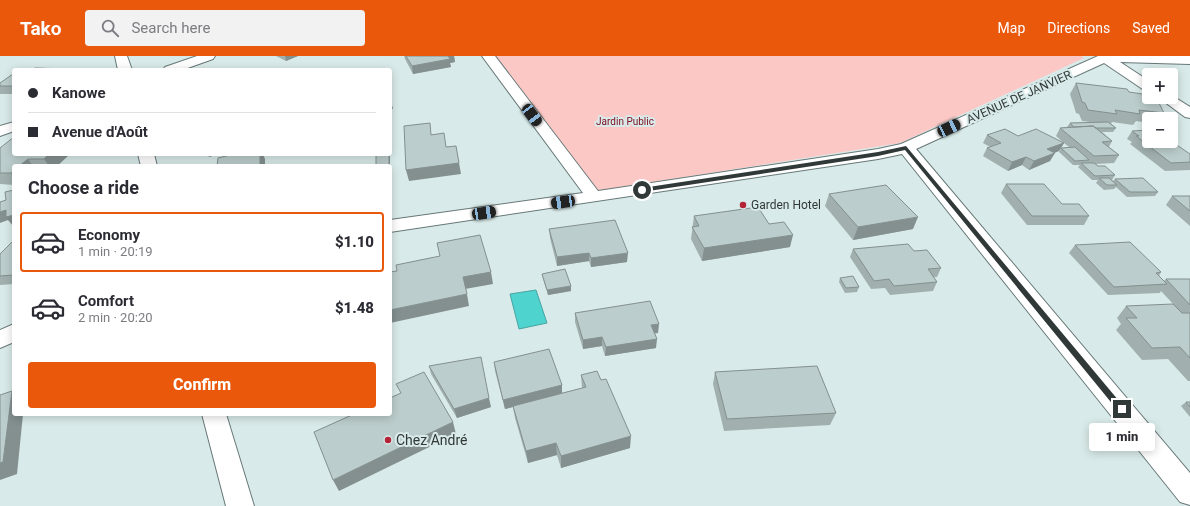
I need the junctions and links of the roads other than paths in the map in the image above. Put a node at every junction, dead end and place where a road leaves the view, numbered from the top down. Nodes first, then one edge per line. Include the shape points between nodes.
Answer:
1 (121, 56) edge
2 (209, 56) edge
3 (488, 56) edge
4 (1104, 57) edge
5 (1190, 60) edge
6 (124, 68) edge
7 (176, 68) edge
8 (1142, 82) edge
9 (1175, 104) edge
10 (1190, 114) edge
11 (12, 127) edge
12 (0, 131) edge
13 (906, 148) junction
14 (594, 197) junction
15 (392, 226) edge
16 (12, 333) edge
17 (0, 340) edge
18 (215, 416) edge
19 (1190, 492) edge
20 (240, 506) edge

1 - 6 street
2 - 7 street
3 - 14 street
4 - 5 street
4 - 8 street
4 - 13 street, AVENUE DE JANVIER
9 - 10 street
11 - 12 street
13 - 14 street, AVENUE DE JANVIER
13 - 19 street
14 - 15 street, AVENUE DE JANVIER
16 - 17 street
18 - 20 street

